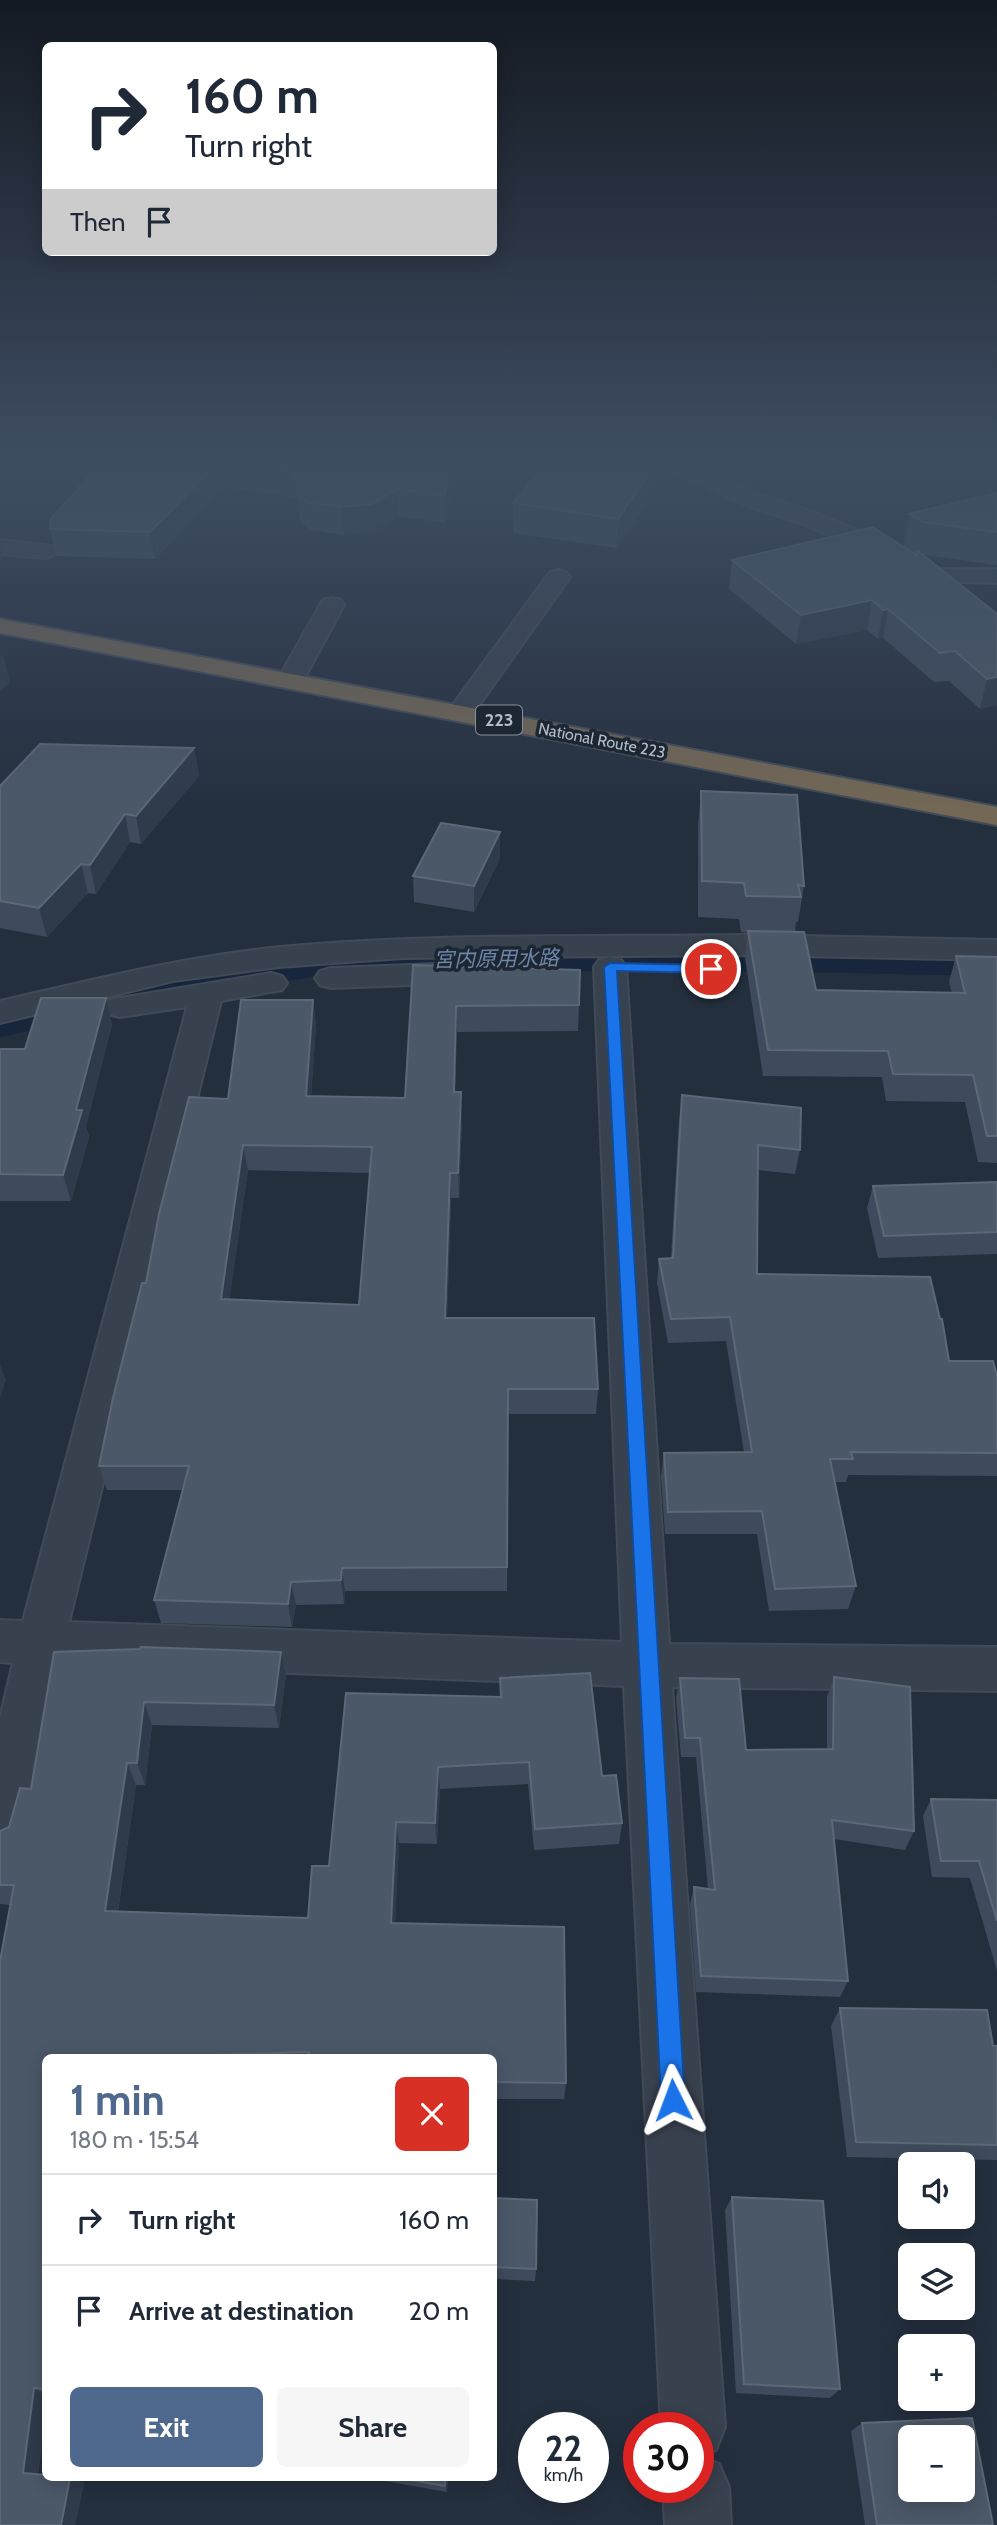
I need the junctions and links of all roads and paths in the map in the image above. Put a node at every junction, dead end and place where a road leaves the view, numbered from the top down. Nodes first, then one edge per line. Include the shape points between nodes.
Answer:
1 (556, 580) edge
2 (939, 580) edge
3 (967, 600) edge
4 (332, 605) dead end
5 (0, 626) edge
6 (290, 681) junction
7 (461, 712) junction
8 (997, 817) edge
9 (997, 950) edge
10 (610, 967) junction
11 (997, 975) edge
12 (206, 995) junction
13 (0, 1012) edge
14 (0, 1032) edge
15 (20, 1641) edge
16 (647, 1665) junction
17 (997, 1669) edge
18 (0, 1829) edge
19 (692, 2412) edge
20 (697, 2503) edge
21 (698, 2525) edge

1 - 7 street
2 - 3 street
4 - 6 street
5 - 6 highway, National Route 223 / 223
6 - 7 highway, National Route 223 / 223
7 - 8 highway, National Route 223 / 223
9 - 13 street via 747,945 403,947 173,971
10 - 11 street
10 - 12 street via 327,978 248,985
10 - 16 street
12 - 14 street via 43,1019
12 - 15 street
15 - 16 street
15 - 18 street
16 - 17 street
16 - 19 street
20 - 21 street

